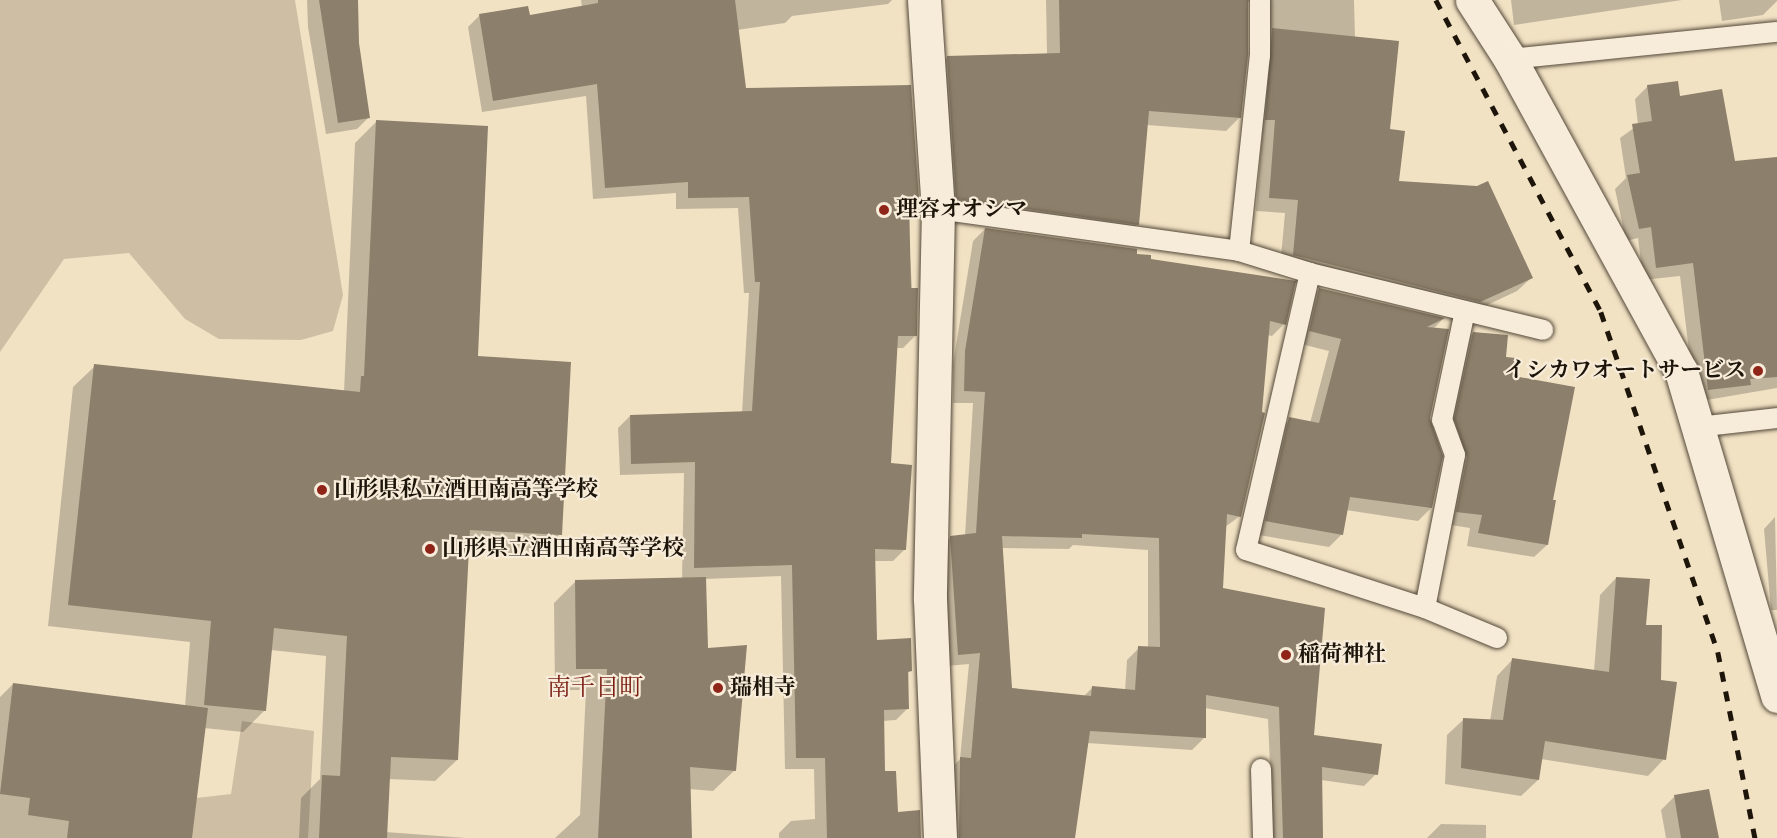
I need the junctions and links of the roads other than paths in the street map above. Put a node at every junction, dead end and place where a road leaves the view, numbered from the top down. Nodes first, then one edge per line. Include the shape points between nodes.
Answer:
1 (924, 0) edge
2 (1260, 0) edge
3 (1472, 0) edge
4 (1777, 32) edge
5 (1510, 59) junction
6 (938, 209) junction
7 (1239, 251) junction
8 (1310, 273) junction
9 (1465, 311) junction
10 (1543, 330) dead end
11 (1777, 417) edge
12 (1697, 427) junction
13 (1425, 608) junction
14 (1497, 638) dead end
15 (1777, 696) edge
16 (1261, 769) dead end
17 (940, 838) edge
18 (1263, 838) edge

1 - 6 street
2 - 7 lane via 1260,56
3 - 5 street
4 - 5 lane
5 - 12 street via 1680,371
6 - 7 lane
6 - 17 street via 930,599
7 - 8 lane
8 - 9 lane
8 - 13 lane via 1246,550
9 - 10 lane
9 - 13 lane via 1442,420 1455,455
11 - 12 lane
12 - 15 street
13 - 14 lane
16 - 18 lane

